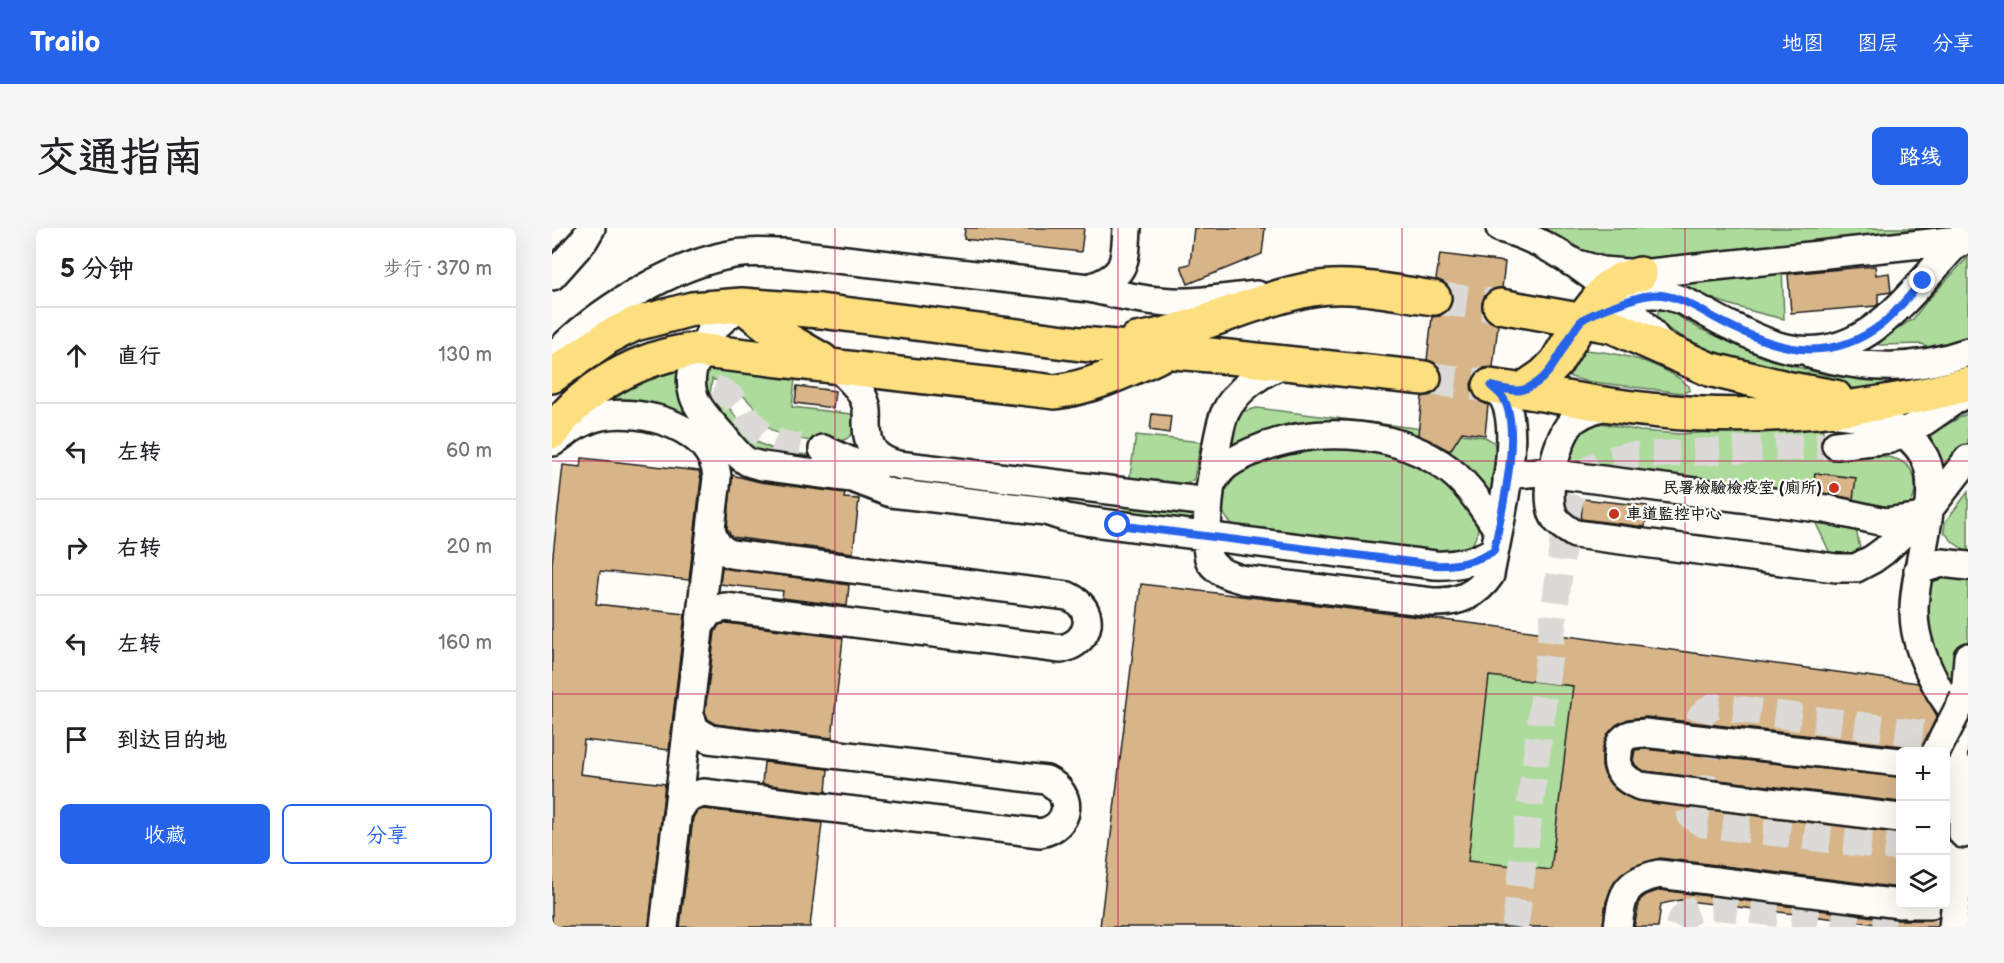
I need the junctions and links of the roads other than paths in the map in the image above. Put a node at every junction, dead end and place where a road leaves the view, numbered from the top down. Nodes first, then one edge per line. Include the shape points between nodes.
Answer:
1 (591, 228) edge
2 (1127, 228) edge
3 (1500, 228) edge
4 (1967, 239) edge
5 (1571, 262) junction
6 (1640, 274) junction
7 (552, 276) edge
8 (1089, 288) junction
9 (1311, 289) junction
10 (1615, 295) junction
11 (1434, 297) tunnel mouth
12 (742, 304) junction
13 (1500, 306) tunnel mouth
14 (1582, 320) junction
15 (1081, 344) junction
16 (1664, 348) junction
17 (1786, 348) junction
18 (1167, 352) junction
19 (1968, 352) edge
20 (703, 355) junction
21 (552, 358) edge
22 (1288, 363) junction
23 (837, 367) junction
24 (1710, 369) junction
25 (552, 376) edge
26 (1424, 378) tunnel mouth
27 (1968, 384) edge
28 (1506, 388) junction
29 (1968, 391) edge
30 (1885, 401) junction
31 (1610, 405) junction
32 (1811, 412) junction
33 (867, 425) junction
34 (552, 432) edge
35 (1904, 433) junction
36 (552, 443) edge
37 (1836, 445) tunnel mouth
38 (1968, 459) edge
39 (1553, 474) junction
40 (1507, 479) junction
41 (1098, 488) junction
42 (1210, 492) junction
43 (891, 493) junction
44 (1924, 513) junction
45 (1100, 523) junction
46 (711, 529) junction
47 (1206, 537) junction
48 (1496, 541) junction
49 (1968, 567) edge
50 (1918, 570) junction
51 (700, 626) junction
52 (1968, 657) edge
53 (1964, 698) junction
54 (689, 713) junction
55 (1939, 747) edge
56 (1896, 762) edge
57 (1950, 769) edge
58 (678, 812) junction
59 (1896, 818) edge
60 (1959, 828) edge
61 (1955, 878) edge
62 (1896, 904) edge
63 (665, 916) edge
64 (681, 927) edge
65 (1618, 927) edge
66 (1953, 927) edge

1 - 7 street
2 - 8 street via 1122,269 1110,280
3 - 5 street
4 - 6 street
4 - 17 street via 1953,248 1882,324 1866,334 1816,350
5 - 6 street via 1602,271
5 - 10 street
6 - 10 main road via 1622,279
8 - 9 street via 1176,302
8 - 21 street via 785,253 736,254 702,262 623,300 568,340
9 - 11 main road via 1349,287
9 - 15 main road via 1153,337
10 - 14 main road
10 - 16 street
10 - 17 street via 1655,294 1676,299
12 - 15 main road
12 - 20 street via 716,323
12 - 23 main road via 784,338
12 - 25 main road via 692,309 635,324 608,337
13 - 14 main road
14 - 16 main road via 1612,326
14 - 28 main road via 1556,363 1544,375
15 - 18 main road
16 - 24 main road
17 - 19 street via 1836,361 1894,367 1919,366
18 - 22 main road
18 - 23 main road via 1089,386 1055,392
20 - 23 main road
20 - 34 main road via 673,352 623,373 570,410
20 - 43 street via 691,387 696,402 748,462 852,478
22 - 26 main road
22 - 42 street via 1262,374 1225,412
23 - 33 street via 862,395
24 - 30 main road via 1790,389
24 - 32 main road via 1779,403
27 - 30 main road
28 - 31 main road
28 - 40 street via 1503,398 1510,421 1511,447
29 - 35 street
30 - 32 main road
31 - 32 main road via 1705,414
31 - 39 street via 1590,410 1569,425 1562,435
32 - 35 street via 1863,417
33 - 41 street via 874,453 885,462
33 - 43 street via 855,442 823,449 852,462
35 - 37 street via 1890,440
35 - 44 street via 1925,459 1930,483
36 - 46 street via 585,421 619,414 672,424 708,448 717,466
38 - 44 street
39 - 40 street via 1526,472
39 - 44 street via 1826,509 1885,522
39 - 44 street via 1554,517 1575,534 1836,568 1856,568 1873,560
40 - 48 street
41 - 42 street
41 - 45 street via 1105,503
42 - 47 street
42 - 48 street via 1224,467 1263,446 1315,436 1369,438 1407,447 1443,465 1475,497
43 - 45 street via 1046,511
44 - 50 street
45 - 47 street
46 - 51 street
46 - 51 street via 717,545 731,554 1068,596 1082,605 1087,628 1077,643 1061,649 725,607 710,612
47 - 48 street via 1449,566 1476,561
47 - 48 street via 1209,561 1230,576 1432,602 1456,601 1483,585 1490,574
49 - 50 street via 1942,563
50 - 57 street via 1914,605 1917,639 1931,676 1952,712 1955,731
51 - 54 street
52 - 53 street
53 - 55 street, bridge
53 - 60 street
54 - 58 street
54 - 58 street via 695,729 709,739 1046,780 1060,789 1065,813 1056,827 1040,833 703,793 687,798
56 - 59 street, bridge via 1644,733 1625,738 1619,746 1617,764 1626,779 1640,786
58 - 63 street
60 - 61 street
61 - 66 street, bridge
62 - 65 street via 1659,874 1629,886 1621,901
63 - 64 street

